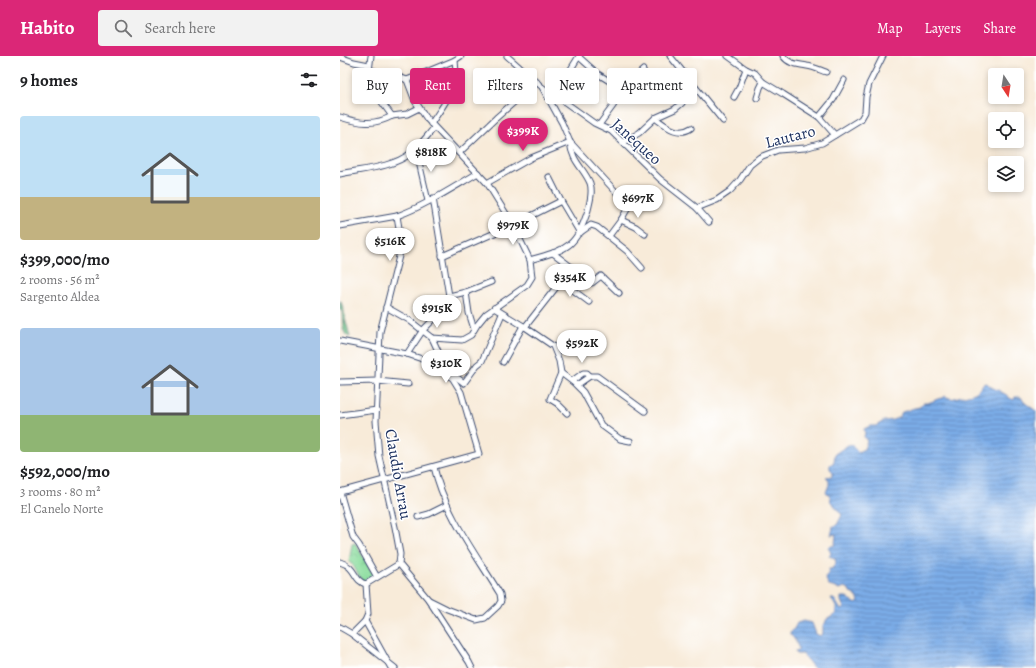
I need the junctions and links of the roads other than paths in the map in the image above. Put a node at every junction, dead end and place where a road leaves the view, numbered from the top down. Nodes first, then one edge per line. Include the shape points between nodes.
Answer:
1 (371, 56) edge
2 (461, 56) edge
3 (507, 56) edge
4 (670, 56) edge
5 (728, 56) edge
6 (784, 56) edge
7 (883, 56) edge
8 (340, 57) edge
9 (579, 57) edge
10 (455, 60) junction
11 (369, 68) joint
12 (521, 68) edge
13 (572, 68) edge
14 (680, 68) edge
15 (746, 69) junction
16 (826, 72) dead end
17 (402, 78) edge
18 (407, 80) junction
19 (607, 80) edge
20 (844, 80) dead end
21 (537, 82) edge
22 (764, 82) junction
23 (542, 87) junction
24 (545, 89) edge
25 (697, 89) edge
26 (734, 97) dead end
27 (757, 98) dead end
28 (383, 104) edge
29 (512, 104) edge
30 (568, 104) edge
31 (613, 104) edge
32 (681, 104) edge
33 (419, 108) junction
34 (392, 116) junction
35 (340, 117) edge
36 (819, 117) junction
37 (655, 118) junction
38 (723, 121) dead end
39 (599, 125) junction
40 (433, 126) junction
41 (691, 128) dead end
42 (835, 135) junction
43 (570, 142) junction
44 (623, 142) junction
45 (416, 149) junction
46 (459, 153) junction
47 (478, 172) junction
48 (340, 174) edge
49 (549, 177) dead end
50 (487, 183) junction
51 (431, 200) junction
52 (561, 201) junction
53 (697, 208) junction
54 (397, 216) junction
55 (621, 220) junction
56 (709, 222) dead end
57 (512, 225) junction
58 (340, 226) edge
59 (580, 233) junction
60 (645, 234) dead end
61 (609, 236) junction
62 (553, 253) junction
63 (442, 256) junction
64 (530, 260) junction
65 (572, 267) junction
66 (642, 268) dead end
67 (561, 281) junction
68 (491, 282) dead end
69 (466, 292) junction
70 (619, 293) dead end
71 (449, 296) junction
72 (589, 302) dead end
73 (386, 307) junction
74 (494, 308) junction
75 (502, 314) junction
76 (524, 326) junction
77 (474, 329) junction
78 (423, 330) junction
79 (432, 338) junction
80 (340, 341) edge
81 (379, 348) junction
82 (406, 354) junction
83 (503, 362) dead end
84 (442, 367) junction
85 (446, 372) junction
86 (561, 373) junction
87 (590, 376) junction
88 (377, 381) junction
89 (572, 381) junction
90 (340, 382) edge
91 (408, 384) dead end
92 (577, 385) junction
93 (377, 410) junction
94 (645, 411) dead end
95 (567, 413) dead end
96 (340, 415) edge
97 (630, 441) dead end
98 (434, 467) junction
99 (384, 480) junction
100 (340, 492) edge
101 (446, 505) junction
102 (418, 517) dead end
103 (340, 562) edge
104 (399, 564) junction
105 (377, 577) junction
106 (366, 584) junction
107 (428, 600) junction
108 (365, 621) junction
109 (340, 627) edge
110 (352, 634) junction
111 (390, 666) edge
112 (395, 668) edge
113 (472, 668) edge

1 - 11 street
2 - 10 street
3 - 12 street
4 - 14 street
5 - 15 street
6 - 16 street via 793,64
7 - 42 street, Lautaro via 869,84 863,117
8 - 11 street
9 - 13 street
9 - 19 street
10 - 18 street
10 - 40 street via 456,76 452,91
15 - 22 street via 755,73
15 - 26 street
17 - 18 street
18 - 33 street
20 - 36 street via 833,100
21 - 23 street
22 - 27 street
22 - 36 street
23 - 24 street, Janequeo
23 - 43 street
25 - 38 street
28 - 34 street
29 - 46 street
30 - 39 street, Janequeo
31 - 39 street
32 - 37 street
33 - 34 street via 407,114
33 - 40 street
34 - 35 street via 378,122 367,123
36 - 42 street
37 - 41 street via 677,131
37 - 44 street via 640,133
39 - 44 street, Janequeo via 612,131
40 - 45 street
40 - 46 street
42 - 53 street, Lautaro via 816,145 778,150 760,157 750,165 730,191 717,200
43 - 50 street via 526,160
43 - 55 street via 630,206
43 - 59 street via 573,156 592,189
44 - 53 street, Janequeo via 663,182
45 - 48 street via 396,162
45 - 51 street
46 - 47 street
47 - 50 street
47 - 51 street
49 - 52 street
50 - 57 street
51 - 54 street
51 - 63 street
52 - 57 street
52 - 59 street
53 - 56 street, Janequeo
54 - 58 street
54 - 73 street, Claudio Arrau via 400,252
55 - 60 street
55 - 61 street
57 - 63 street
57 - 64 street
59 - 61 street via 593,226
59 - 62 street via 570,245
61 - 66 street
62 - 64 street
62 - 65 street
63 - 71 street
64 - 74 street via 532,277 529,283
65 - 67 street
65 - 70 street via 592,283 601,276
67 - 72 street
67 - 76 street
68 - 69 street
69 - 71 street
69 - 77 street
71 - 78 street via 443,310
73 - 78 street
73 - 81 street, Claudio Arrau
74 - 75 street
74 - 77 street
75 - 76 street
75 - 85 street via 482,361 476,365 464,383 450,372
76 - 83 street
76 - 86 street via 553,346
77 - 79 street via 462,340
78 - 79 street
78 - 82 street
79 - 84 street
80 - 81 street
81 - 82 street
81 - 88 street, Claudio Arrau
82 - 84 street
84 - 85 street
85 - 98 street via 461,392 479,454
86 - 89 street
86 - 95 street via 550,399
87 - 89 street via 584,372
87 - 92 street
87 - 94 street via 602,378
88 - 90 street
88 - 91 street
88 - 93 street, Claudio Arrau
89 - 92 street
92 - 97 street via 586,396 601,425 620,439
93 - 96 street
93 - 99 street, Claudio Arrau via 378,444
98 - 99 street
98 - 101 street
99 - 100 street
99 - 104 street, Claudio Arrau via 396,527
100 - 105 street via 353,537
101 - 102 street
101 - 107 street via 500,594 501,601 485,618 476,620
103 - 106 street via 350,567 360,581
104 - 105 street
104 - 107 street
105 - 106 street
106 - 108 street via 368,614
107 - 113 street
108 - 110 street
108 - 111 street
109 - 110 street
110 - 111 street
111 - 112 street

